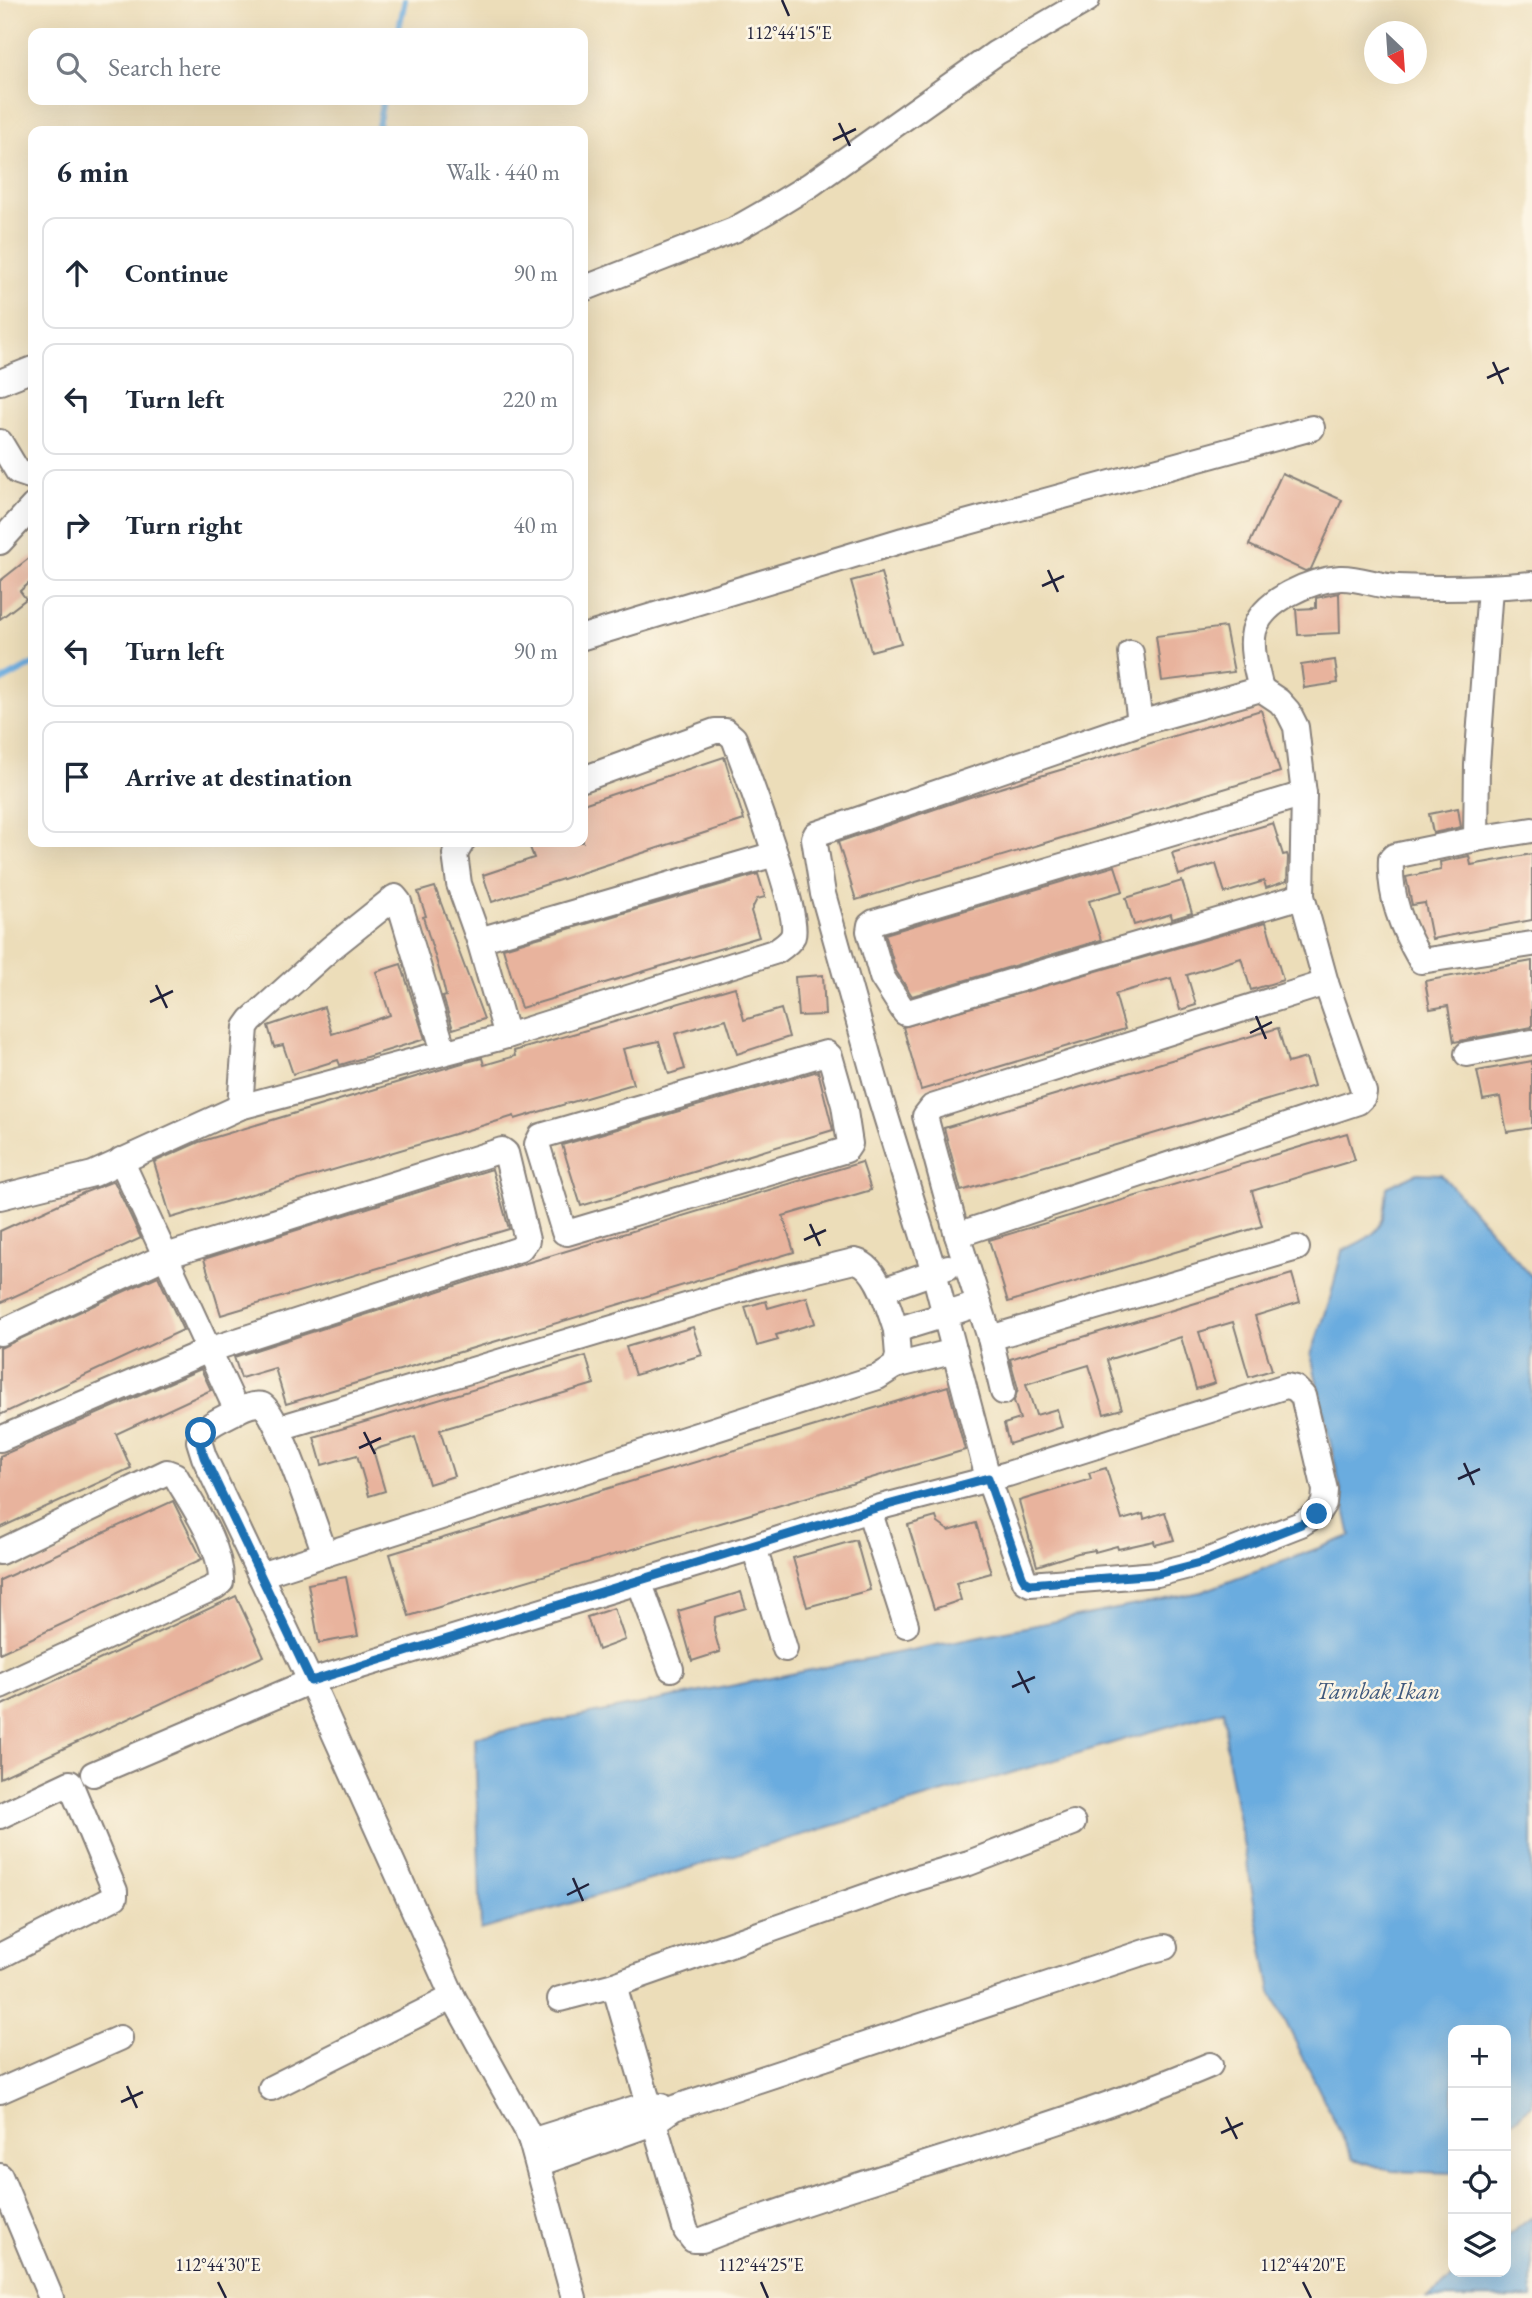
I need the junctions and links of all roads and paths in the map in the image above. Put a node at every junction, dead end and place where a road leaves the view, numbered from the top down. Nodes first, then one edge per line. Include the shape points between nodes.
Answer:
1 (1087, 0) edge
2 (588, 287) edge
3 (28, 371) edge
4 (0, 382) edge
5 (1312, 428) dead end
6 (2, 450) edge
7 (28, 475) edge
8 (28, 511) edge
9 (0, 542) edge
10 (1532, 583) edge
11 (1490, 588) junction
12 (588, 635) edge
13 (1131, 653) dead end
14 (1261, 689) junction
15 (1140, 723) junction
16 (588, 777) edge
17 (1304, 793) junction
18 (1532, 830) edge
19 (1476, 839) junction
20 (459, 847) edge
21 (775, 854) junction
22 (823, 894) junction
23 (1302, 896) junction
24 (790, 905) junction
25 (479, 940) junction
26 (1532, 944) edge
27 (882, 977) junction
28 (1326, 983) junction
29 (851, 988) junction
30 (507, 1036) junction
31 (1532, 1042) edge
32 (444, 1052) junction
33 (1467, 1054) dead end
34 (880, 1097) junction
35 (844, 1105) junction
36 (240, 1107) junction
37 (121, 1160) junction
38 (0, 1197) edge
39 (957, 1235) junction
40 (1297, 1248) dead end
41 (166, 1256) junction
42 (966, 1262) junction
43 (934, 1272) junction
44 (883, 1290) junction
45 (978, 1304) junction
46 (944, 1315) junction
47 (896, 1330) junction
48 (0, 1333) edge
49 (990, 1338) junction
50 (209, 1350) junction
51 (955, 1351) junction
52 (895, 1366) junction
53 (1003, 1392) dead end
54 (237, 1411) junction
55 (279, 1428) junction
56 (0, 1439) edge
57 (988, 1478) junction
58 (869, 1510) junction
59 (234, 1522) junction
60 (209, 1534) junction
61 (754, 1547) junction
62 (0, 1552) edge
63 (325, 1554) junction
64 (260, 1575) junction
65 (639, 1581) junction
66 (906, 1625) dead end
67 (785, 1649) dead end
68 (671, 1669) dead end
69 (311, 1681) junction
70 (0, 1686) edge
71 (93, 1774) dead end
72 (0, 1816) edge
73 (1073, 1823) dead end
74 (1165, 1947) dead end
75 (0, 1956) edge
76 (614, 1985) junction
77 (453, 1997) junction
78 (560, 1999) dead end
79 (120, 2038) dead end
80 (1210, 2065) dead end
81 (271, 2088) dead end
82 (0, 2091) edge
83 (650, 2114) junction
84 (534, 2152) junction
85 (0, 2176) edge
86 (51, 2298) edge
87 (573, 2298) edge

1 - 2 street via 996,53 769,210 734,230
3 - 4 street
5 - 12 street via 903,540
6 - 7 street via 18,472
8 - 9 street
10 - 11 street
11 - 14 street via 1394,587 1342,578 1291,592 1260,618 1254,630
11 - 19 street
13 - 15 street
14 - 15 street
14 - 17 street via 1279,701 1296,727
15 - 22 street via 821,831 814,838
16 - 21 street via 726,730 734,738
17 - 23 street
17 - 27 street via 874,922 869,931
18 - 19 street
19 - 26 street via 1392,857 1390,879 1405,933 1424,962
20 - 25 street via 454,854 459,884
21 - 24 street
21 - 25 street
22 - 24 street
22 - 29 street
23 - 27 street via 905,1013
23 - 28 street
24 - 30 street via 792,937 777,951
25 - 30 street
27 - 29 street
28 - 39 street via 932,1107 925,1116
28 - 39 street via 1364,1092 1358,1102
29 - 34 street
30 - 32 street
31 - 33 street
32 - 36 street
32 - 36 street via 395,897 251,1020 246,1027
34 - 35 street
34 - 43 street
35 - 35 street via 826,1054 541,1136 537,1144 562,1230 567,1233 846,1150 850,1144
36 - 37 street
37 - 38 street via 93,1174
37 - 41 street
39 - 42 street
40 - 49 street
41 - 48 street
41 - 50 street
41 - 50 street via 505,1150 527,1240 520,1249
42 - 43 street
42 - 45 street
43 - 44 street
43 - 46 street
44 - 47 street
44 - 55 street via 863,1264 854,1261 756,1285
45 - 46 street
45 - 49 street
46 - 47 street
46 - 51 street
47 - 52 street
49 - 53 street
50 - 54 street
50 - 56 street
51 - 52 street
51 - 57 street
52 - 63 street via 878,1377
54 - 55 street via 263,1405
54 - 59 street via 206,1428 199,1441
55 - 63 street
57 - 57 street via 1022,1576 1030,1584 1157,1574 1204,1562 1301,1524 1317,1514 1325,1490 1303,1396 1286,1386
57 - 58 street
58 - 61 street
58 - 66 street
59 - 60 street
59 - 64 street
60 - 62 street via 175,1475 167,1472
60 - 70 street via 221,1575 215,1587
61 - 65 street
61 - 67 street
63 - 64 street
64 - 69 street
65 - 68 street
65 - 69 street
69 - 71 street
69 - 77 street
72 - 75 street via 70,1783 115,1896
73 - 76 street
74 - 83 street
76 - 78 street
76 - 83 street
77 - 81 street
77 - 84 street
79 - 82 street
80 - 83 street via 1083,2113 702,2240 693,2240 685,2231
83 - 84 street
84 - 87 street
85 - 86 street

